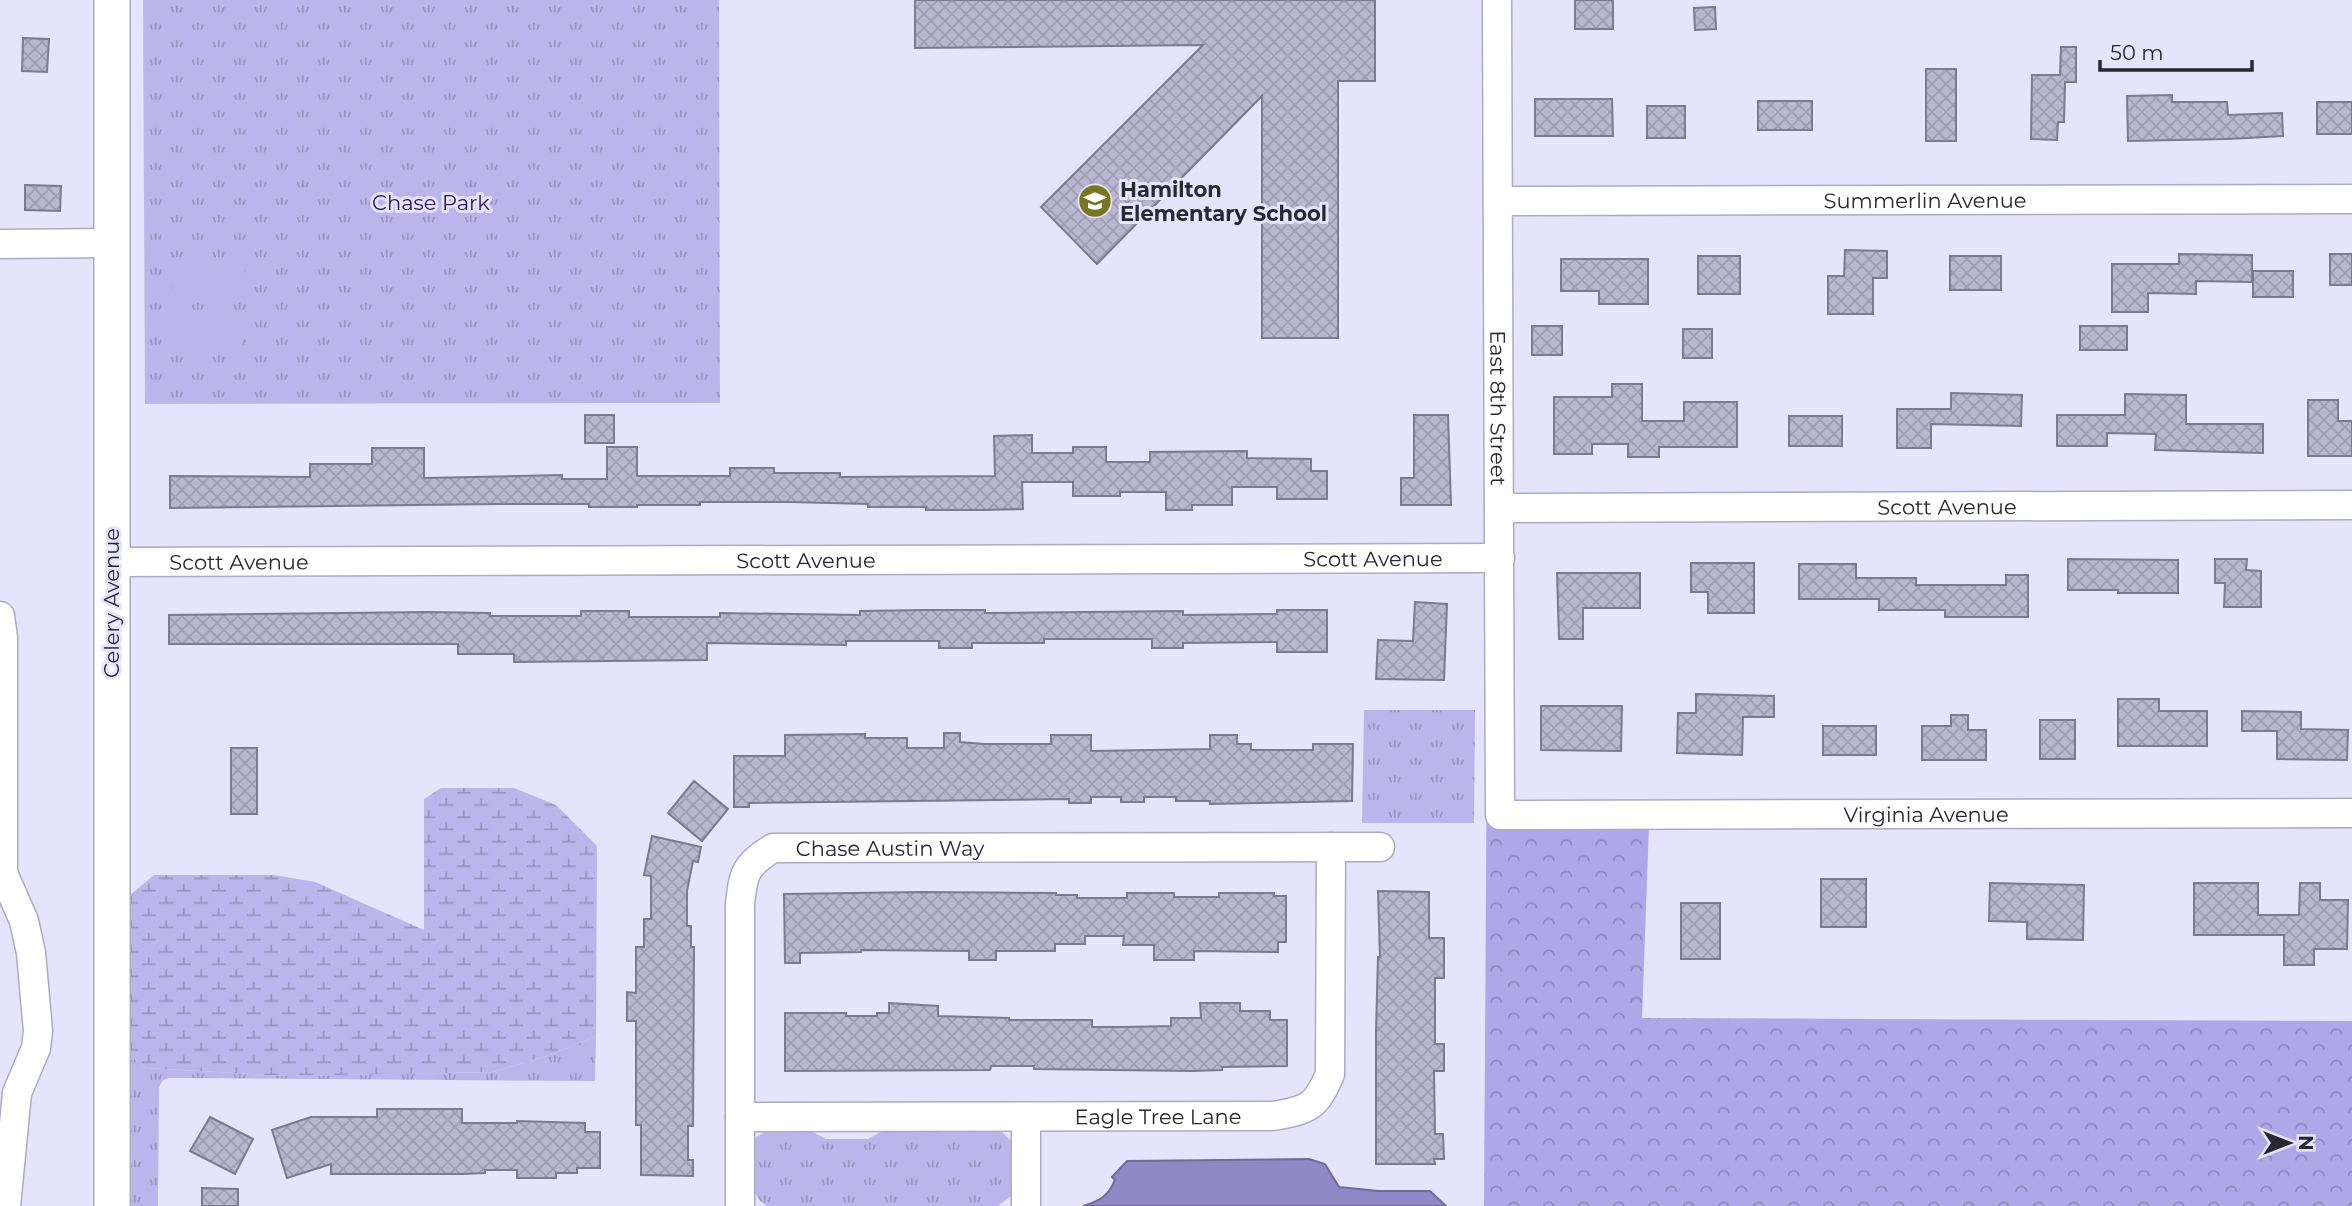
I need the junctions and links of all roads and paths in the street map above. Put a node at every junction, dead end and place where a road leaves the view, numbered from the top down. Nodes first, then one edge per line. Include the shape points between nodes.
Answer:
1 (112, 0) edge
2 (1497, 0) edge
3 (2352, 199) edge
4 (1498, 201) junction
5 (112, 243) junction
6 (0, 244) edge
7 (2352, 505) edge
8 (1499, 508) junction
9 (1500, 558) junction
10 (111, 562) junction
11 (0, 616) edge
12 (2352, 813) edge
13 (1500, 815) joint
14 (1331, 847) junction
15 (1380, 847) dead end
16 (2, 873) edge
17 (8, 1093) edge
18 (740, 1117) junction
19 (1026, 1117) junction
20 (6, 1206) edge
21 (112, 1206) edge
22 (740, 1206) edge
23 (1026, 1206) edge

1 - 5 main road, Celery Avenue
2 - 4 street, East 8th Street
3 - 4 street, Summerlin Avenue
4 - 8 street, East 8th Street
5 - 6 street
5 - 10 main road, Celery Avenue
7 - 8 street, Scott Avenue
8 - 9 street, East 8th Street
9 - 10 street, Scott Avenue
9 - 13 street, East 8th Street
10 - 21 main road, Celery Avenue
11 - 16 street
12 - 13 street, Virginia Avenue
14 - 15 street, Chase Austin Way
14 - 18 street, Chase Austin Way via 773,849 755,859 743,877
14 - 19 street, Eagle Tree Lane via 1330,1074 1321,1096 1302,1111 1273,1116
16 - 17 street via 24,921 38,1031 36,1048
17 - 20 street
18 - 19 street, Eagle Tree Lane
18 - 22 street, Chase Austin Way
19 - 23 street

